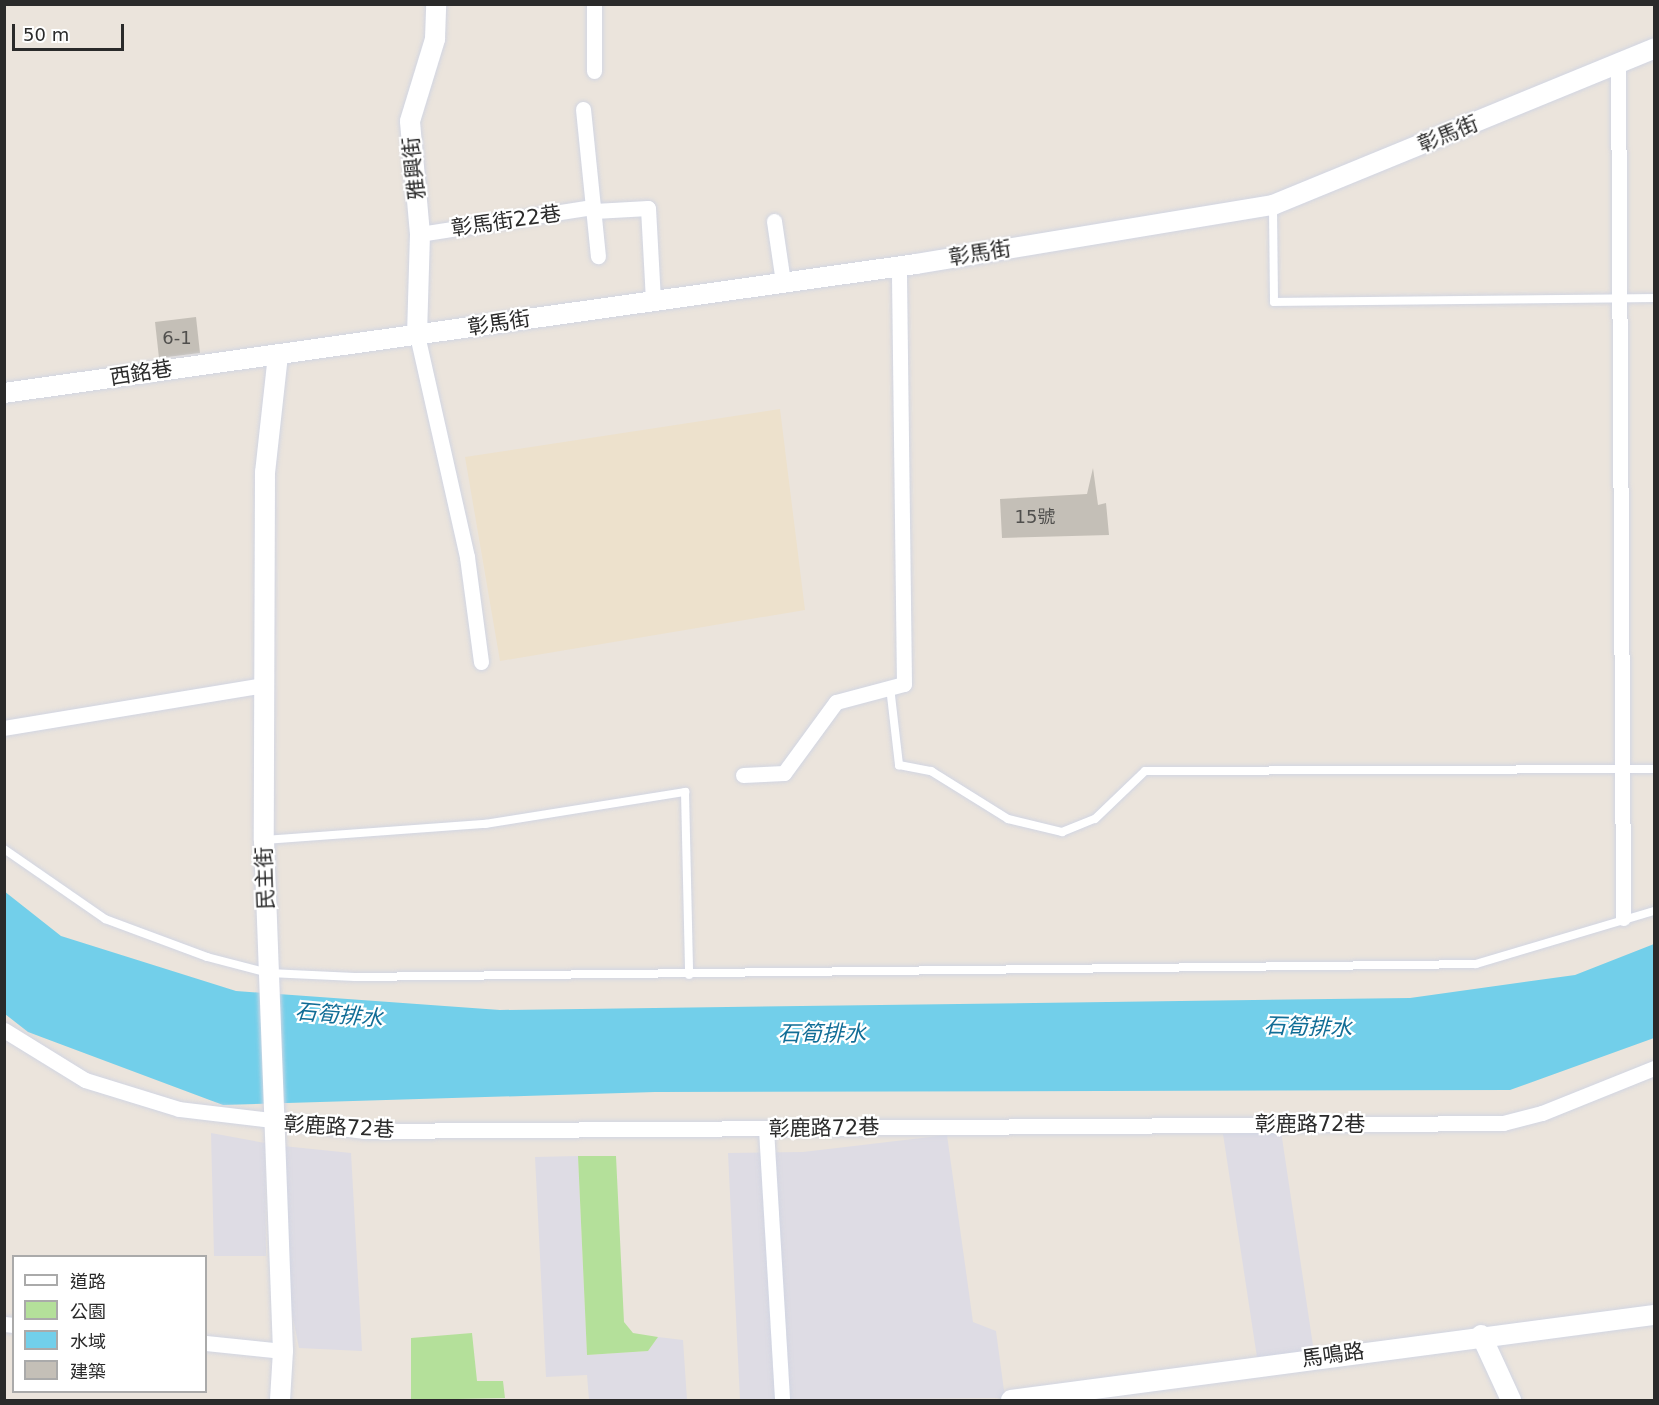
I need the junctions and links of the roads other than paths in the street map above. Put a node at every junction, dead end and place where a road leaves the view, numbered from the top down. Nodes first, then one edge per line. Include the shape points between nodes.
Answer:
1 (436, 4) edge
2 (594, 4) edge
3 (1654, 49) edge
4 (1618, 64) junction
5 (594, 71) dead end
6 (583, 109) dead end
7 (1273, 205) junction
8 (593, 209) junction
9 (774, 221) dead end
10 (420, 234) junction
11 (598, 256) dead end
12 (899, 266) junction
13 (783, 282) junction
14 (1622, 298) junction
15 (1654, 298) edge
16 (653, 299) junction
17 (417, 335) junction
18 (278, 355) junction
19 (4, 393) edge
20 (481, 662) dead end
21 (265, 685) junction
22 (890, 687) junction
23 (4, 728) edge
24 (1624, 769) junction
25 (1654, 769) edge
26 (743, 775) dead end
27 (264, 840) junction
28 (4, 849) edge
29 (1654, 911) edge
30 (1623, 918) junction
31 (269, 973) junction
32 (689, 975) junction
33 (4, 1030) edge
34 (1654, 1068) edge
35 (271, 1124) junction
36 (766, 1129) junction
37 (1654, 1315) edge
38 (1481, 1335) junction
39 (207, 1343) edge
40 (283, 1351) junction
41 (1014, 1400) edge
42 (280, 1401) edge
43 (782, 1401) edge
44 (1511, 1401) edge

1 - 10 street, 雅興街 via 435,39 410,121
2 - 5 street
3 - 4 street, 彰馬街
4 - 7 street, 彰馬街
4 - 14 street
6 - 8 street
7 - 12 street, 彰馬街
7 - 14 lane via 1274,302
8 - 10 street, 彰馬街22巷
8 - 11 street
8 - 16 street, 彰馬街22巷 via 648,208
9 - 13 street
10 - 17 street, 雅興街
12 - 13 street, 彰馬街
12 - 22 street via 903,684
13 - 16 street, 彰馬街
14 - 15 lane
14 - 24 street
16 - 17 street, 彰馬街
17 - 18 street, 彰馬街
17 - 20 street via 467,557
18 - 19 street, 西銘巷
18 - 21 street, 民主街 via 265,472
21 - 23 street
21 - 27 street, 民主街
22 - 24 lane via 899,765 931,771 1008,819 1062,832 1095,819 1145,771
22 - 26 street via 836,702 784,773
24 - 25 lane
24 - 30 street
27 - 31 street, 民主街
27 - 32 lane via 485,824 685,792
28 - 31 lane via 105,919 207,957
29 - 30 lane
30 - 32 lane via 1517,956 1476,964
31 - 32 lane
31 - 35 street, 民主街
33 - 35 street, 彰鹿路72巷 via 85,1080 179,1109
34 - 36 street, 彰鹿路72巷 via 1542,1113 1503,1123
35 - 36 street, 彰鹿路72巷 via 364,1131
35 - 40 street, 民主街
36 - 43 street
37 - 38 street, 馬鳴路
38 - 41 street, 馬鳴路
38 - 44 street
39 - 40 street
40 - 42 street, 民主街

